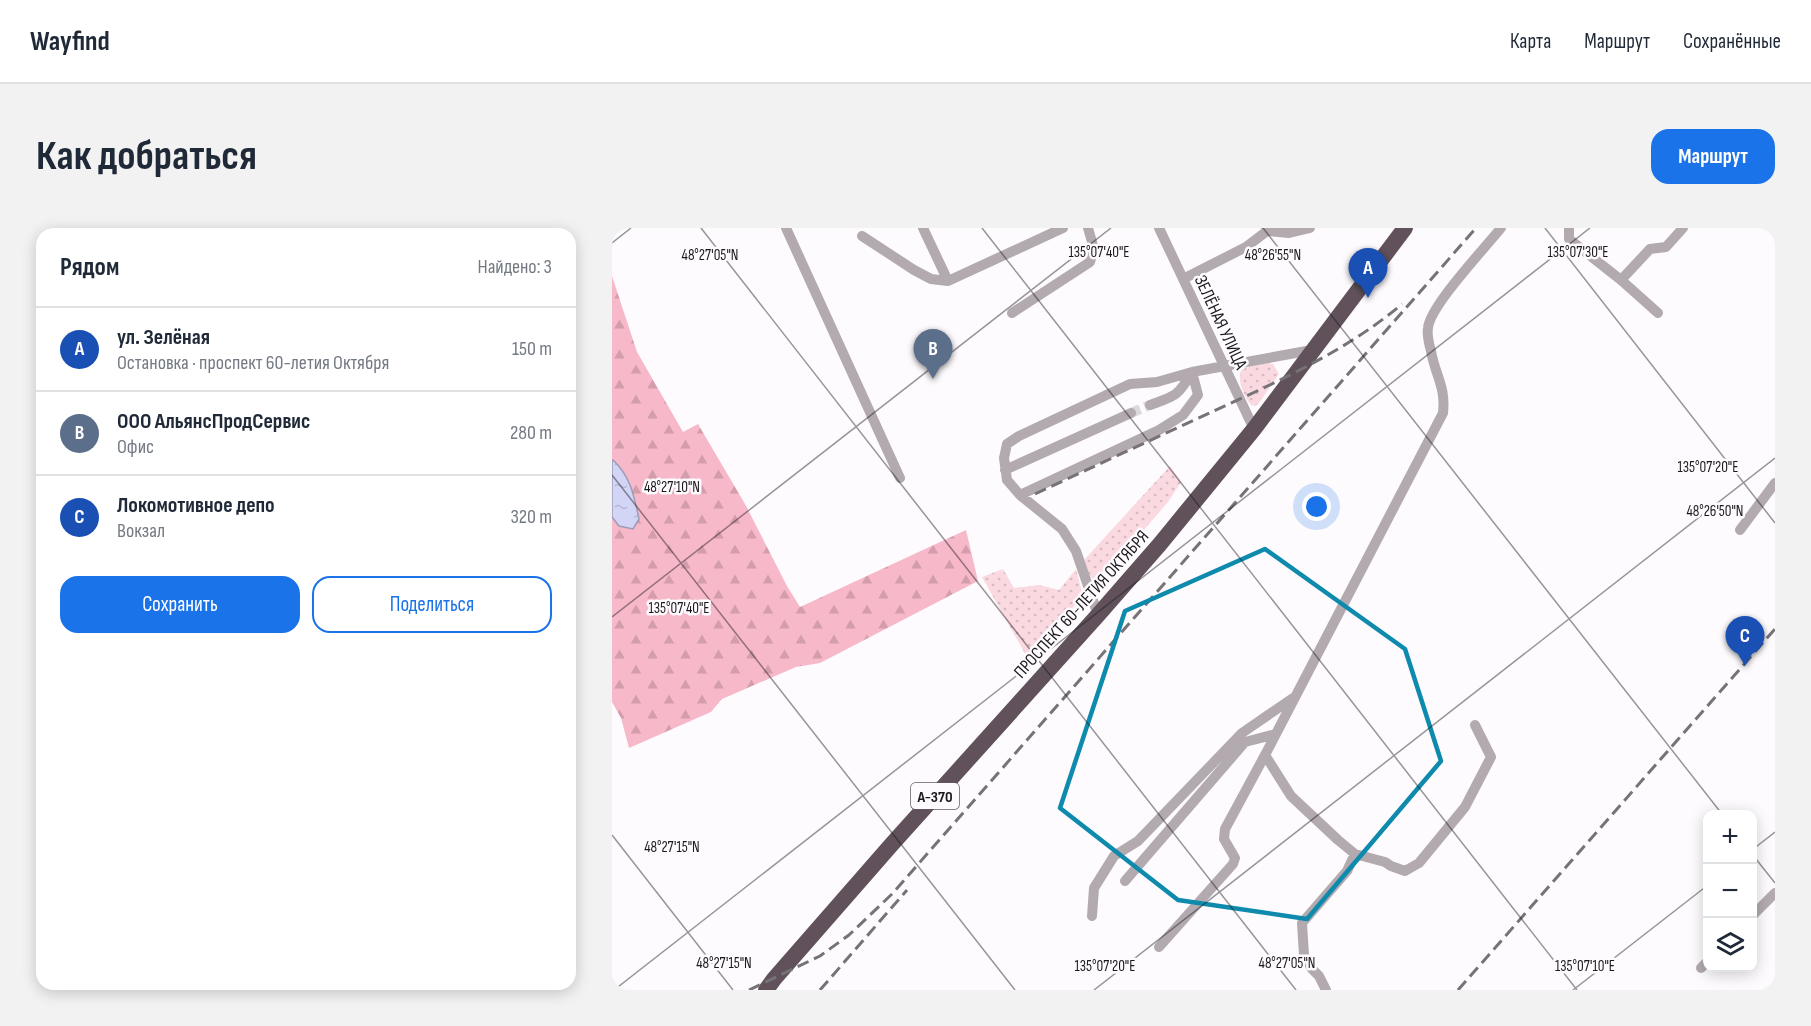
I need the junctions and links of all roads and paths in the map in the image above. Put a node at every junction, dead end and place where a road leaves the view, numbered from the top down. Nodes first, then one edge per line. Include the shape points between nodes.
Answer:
1 (786, 228) edge
2 (923, 228) edge
3 (1063, 228) edge
4 (1088, 228) edge
5 (1160, 228) edge
6 (1310, 228) edge
7 (1405, 228) edge
8 (1501, 228) edge
9 (1569, 228) edge
10 (1683, 228) edge
11 (1267, 230) edge
12 (862, 236) dead end
13 (1183, 279) junction
14 (948, 280) junction
15 (1621, 280) junction
16 (1012, 313) dead end
17 (1658, 313) dead end
18 (1312, 350) junction
19 (1224, 366) junction
20 (1192, 372) junction
21 (1150, 405) tunnel mouth
22 (1131, 412) tunnel mouth
23 (1254, 429) junction
24 (1005, 470) junction
25 (900, 478) dead end
26 (1775, 483) edge
27 (1020, 495) junction
28 (1740, 530) dead end
29 (1098, 615) junction
30 (1296, 696) junction
31 (1475, 725) dead end
32 (1276, 734) junction
33 (1265, 754) junction
34 (1355, 854) junction
35 (1125, 880) dead end
36 (1775, 893) edge
37 (1757, 911) edge
38 (1092, 916) dead end
39 (1160, 947) dead end
40 (766, 990) edge
41 (1326, 990) edge

1 - 25 street
2 - 14 street
3 - 14 street
4 - 16 street via 1094,249 1090,262
5 - 13 street, ЗЕЛЁНАЯ УЛИЦА
6 - 11 street via 1289,233
7 - 18 highway, ПРОСПЕКТ 60-ЛЕТИЯ ОКТЯБРЯ / А-370
8 - 30 street via 1435,307 1428,327 1445,400 1443,413
9 - 15 street via 1569,239
10 - 15 street via 1666,247 1650,249
11 - 13 street
12 - 14 street via 931,279
13 - 19 street, ЗЕЛЁНАЯ УЛИЦА
15 - 17 street
18 - 19 street
18 - 23 highway, ПРОСПЕКТ 60-ЛЕТИЯ ОКТЯБРЯ / А-370
19 - 20 street
19 - 23 street, ЗЕЛЁНАЯ УЛИЦА
20 - 21 street via 1182,389
20 - 24 street via 1157,382 1130,384 1019,436 1007,444
20 - 27 street via 1198,395 1184,415
22 - 24 street
23 - 29 highway, ПРОСПЕКТ 60-ЛЕТИЯ ОКТЯБРЯ / А-370
24 - 27 street via 1007,480
26 - 28 street
27 - 29 street via 1062,529 1076,551
29 - 40 highway, ПРОСПЕКТ 60-ЛЕТИЯ ОКТЯБРЯ / А-370 via 884,852
30 - 32 street
30 - 38 street via 1242,733 1138,841 1114,856 1094,888
31 - 34 street via 1491,757 1465,807 1419,863 1405,871
32 - 33 street
32 - 35 street via 1245,742
33 - 34 street via 1291,796
33 - 39 street via 1225,829 1224,839 1235,858 1233,864
34 - 41 street via 1347,871 1302,923 1304,955
36 - 37 street

